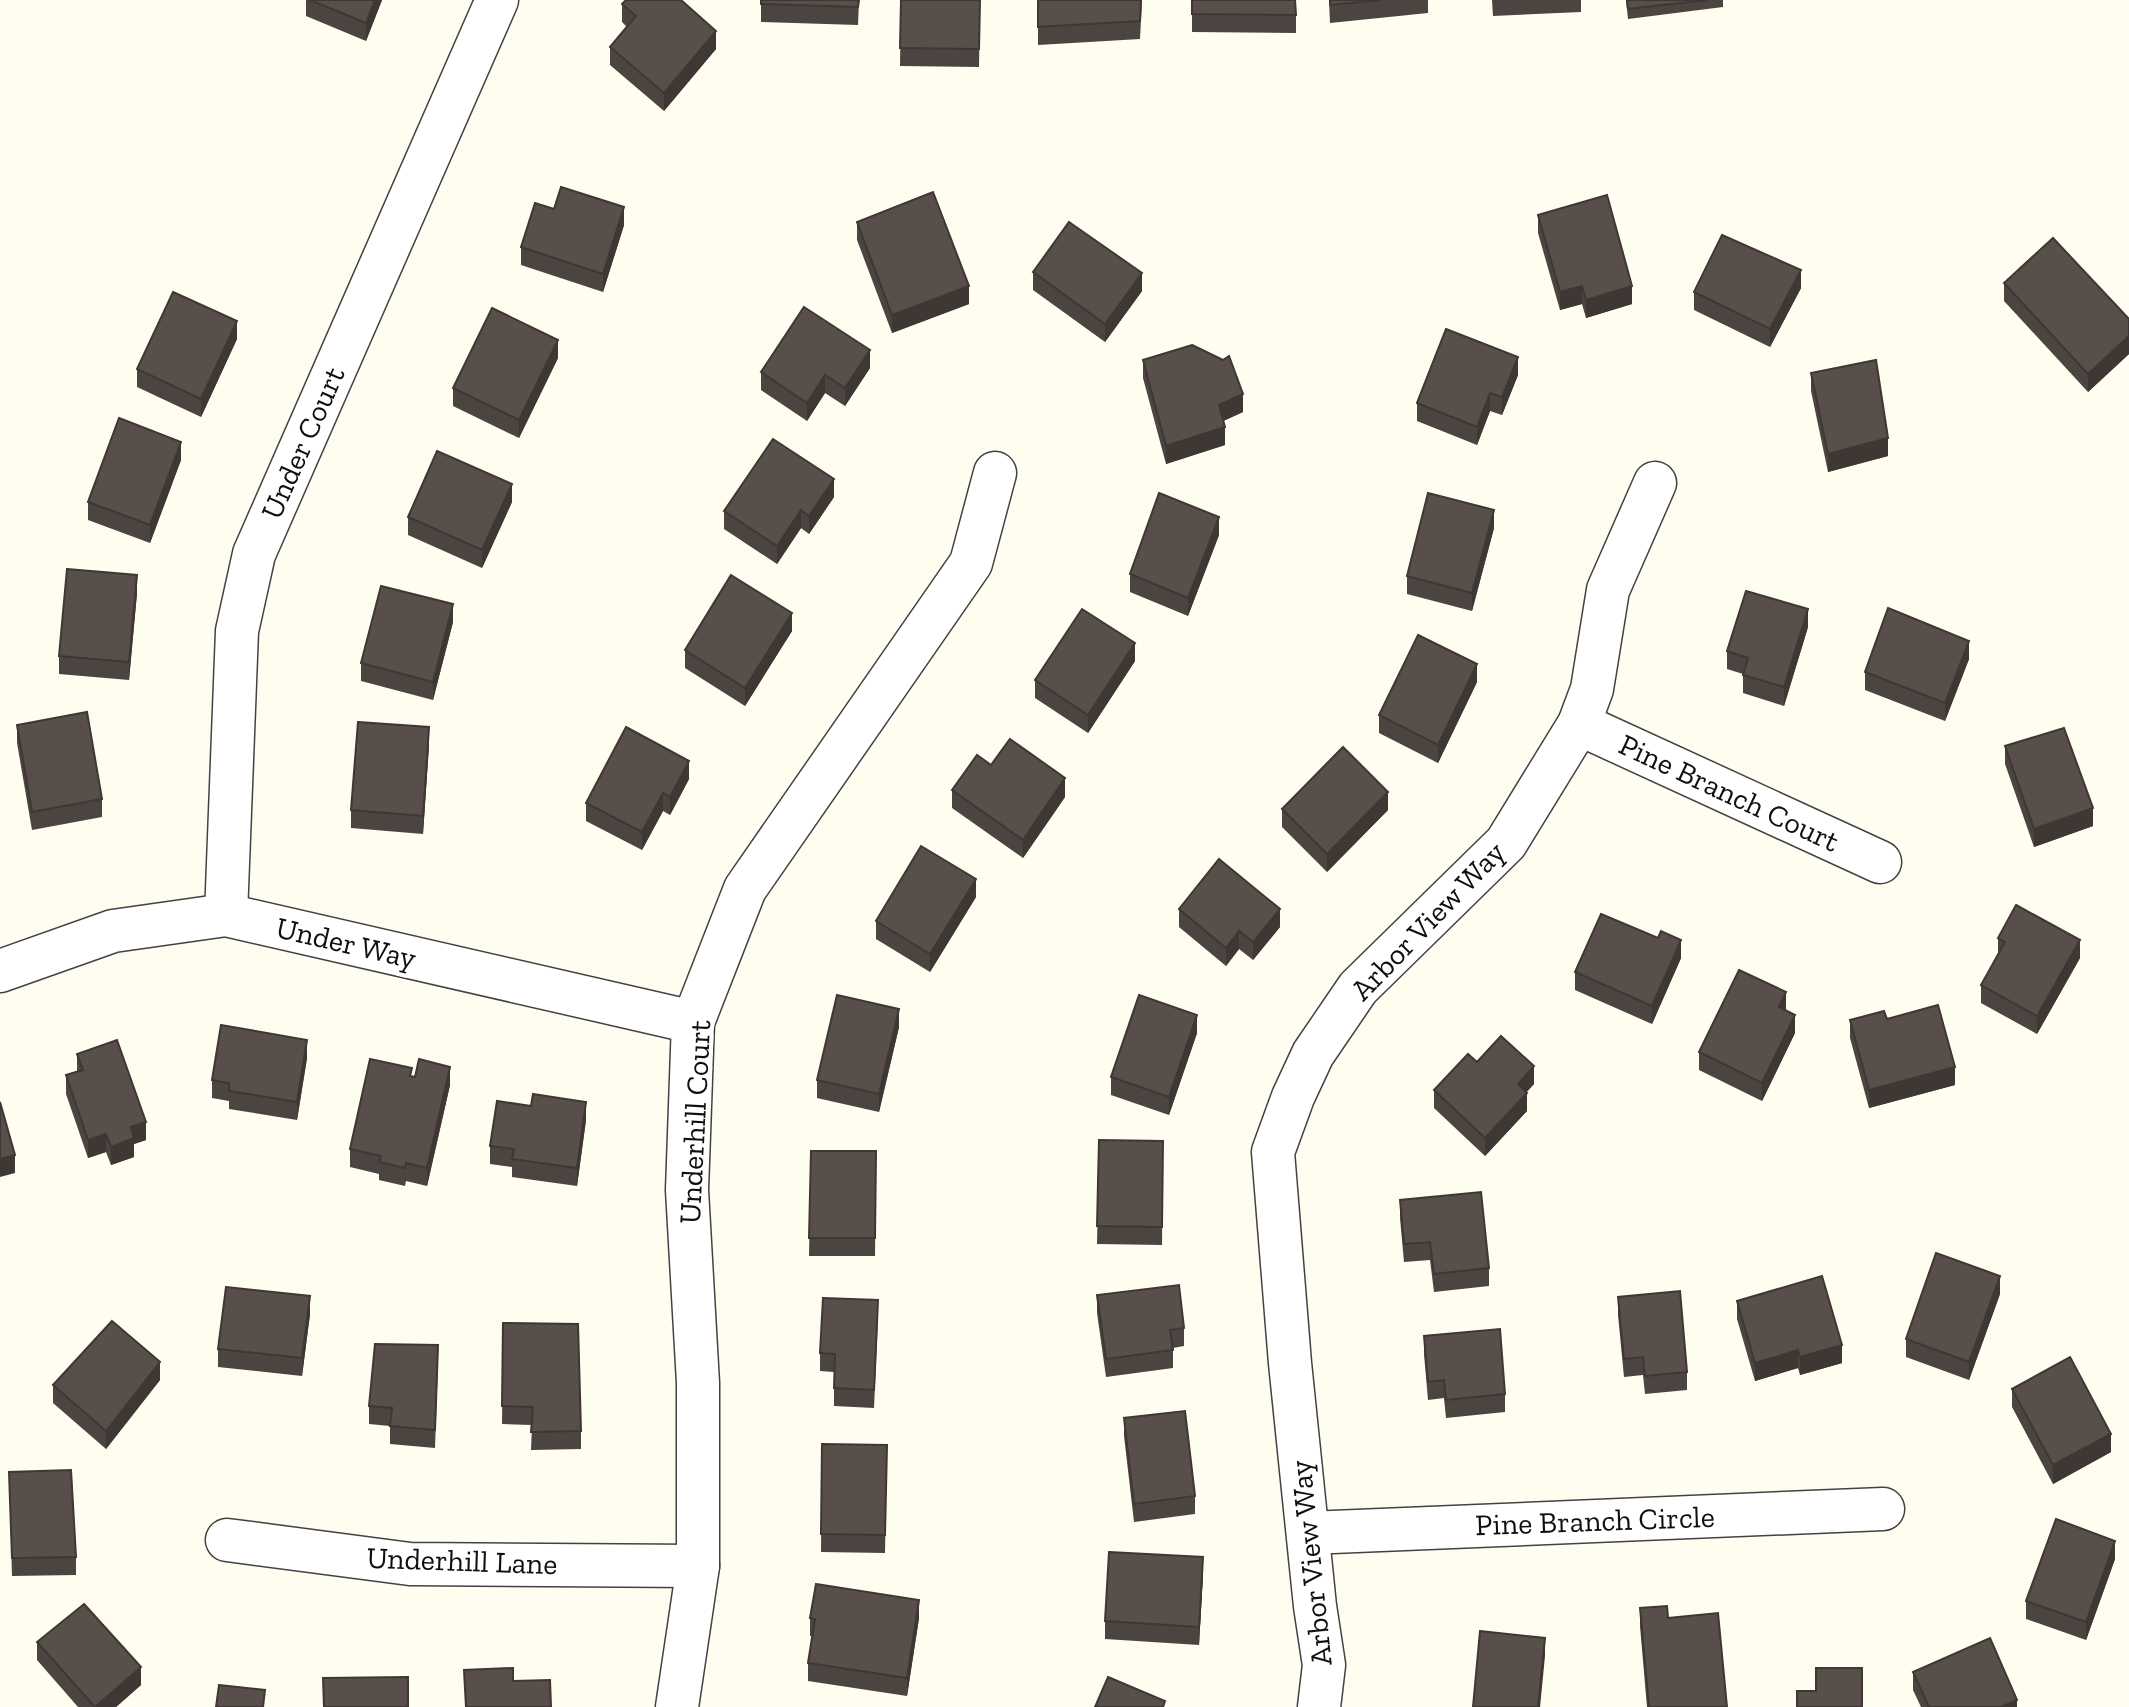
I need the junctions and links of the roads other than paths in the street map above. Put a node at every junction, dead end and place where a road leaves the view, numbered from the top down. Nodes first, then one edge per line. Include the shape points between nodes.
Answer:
1 (497, 0) edge
2 (995, 473) dead end
3 (1655, 483) dead end
4 (1579, 724) junction
5 (1880, 862) dead end
6 (226, 915) junction
7 (0, 971) edge
8 (693, 1022) junction
9 (1883, 1509) dead end
10 (1308, 1533) junction
11 (227, 1540) dead end
12 (698, 1566) junction
13 (677, 1707) edge
14 (1319, 1707) edge

1 - 6 street, Under Court via 254,554 237,631
2 - 8 street, Underhill Court via 971,563 745,889
3 - 4 street, Arbor View Way via 1608,590 1592,689
4 - 5 street, Pine Branch Court
4 - 10 street, Arbor View Way via 1506,843 1358,988 1313,1054 1273,1152
6 - 7 street, Under Way via 113,931
6 - 8 street, Under Way
8 - 12 street, Underhill Court via 687,1190 698,1383
9 - 10 street, Pine Branch Circle
10 - 14 street, Arbor View Way via 1324,1665
11 - 12 street, Underhill Lane via 410,1564
12 - 13 street, Underhill Court

